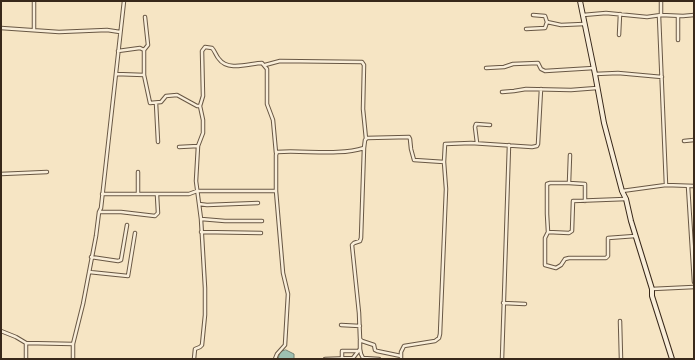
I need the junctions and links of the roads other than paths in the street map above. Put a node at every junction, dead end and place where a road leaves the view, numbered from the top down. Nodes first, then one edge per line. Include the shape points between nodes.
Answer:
1 (34, 1) edge
2 (124, 1) edge
3 (580, 1) edge
4 (661, 1) edge
5 (620, 14) junction
6 (661, 14) junction
7 (533, 15) dead end
8 (583, 15) junction
9 (694, 15) edge
10 (678, 16) junction
11 (145, 17) dead end
12 (547, 22) junction
13 (584, 24) junction
14 (1, 28) edge
15 (526, 29) dead end
16 (34, 30) junction
17 (120, 32) junction
18 (619, 35) dead end
19 (678, 40) dead end
20 (118, 50) junction
21 (144, 50) junction
22 (265, 65) junction
23 (486, 68) dead end
24 (594, 68) junction
25 (116, 74) junction
26 (595, 74) junction
27 (144, 75) junction
28 (662, 77) junction
29 (597, 88) junction
30 (541, 89) junction
31 (502, 92) dead end
32 (156, 102) junction
33 (200, 106) junction
34 (490, 125) dead end
35 (366, 139) junction
36 (694, 140) edge
37 (684, 141) dead end
38 (158, 142) dead end
39 (477, 143) junction
40 (509, 145) junction
41 (198, 146) junction
42 (179, 147) dead end
43 (364, 148) junction
44 (276, 153) junction
45 (570, 155) dead end
46 (444, 162) junction
47 (47, 172) dead end
48 (138, 172) dead end
49 (1, 174) edge
50 (569, 183) junction
51 (666, 185) junction
52 (688, 186) junction
53 (694, 186) edge
54 (276, 191) junction
55 (622, 191) junction
56 (197, 192) junction
57 (102, 194) junction
58 (138, 194) junction
59 (158, 195) junction
60 (626, 199) junction
61 (585, 201) junction
62 (258, 203) dead end
63 (199, 204) junction
64 (99, 212) junction
65 (201, 219) junction
66 (262, 221) dead end
67 (692, 225) edge
68 (127, 226) dead end
69 (201, 232) junction
70 (548, 232) junction
71 (134, 233) dead end
72 (261, 233) dead end
73 (636, 236) junction
74 (693, 242) edge
75 (91, 257) junction
76 (693, 262) edge
77 (89, 272) junction
78 (694, 282) edge
79 (694, 287) edge
80 (652, 289) junction
81 (503, 303) junction
82 (525, 304) dead end
83 (620, 321) dead end
84 (341, 325) dead end
85 (360, 326) junction
86 (1, 331) edge
87 (360, 340) junction
88 (26, 343) junction
89 (73, 344) junction
90 (360, 349) junction
91 (357, 351) junction
92 (379, 352) junction
93 (325, 358) edge
94 (342, 358) junction
95 (352, 358) edge
96 (401, 358) edge
97 (26, 359) edge
98 (73, 359) edge
99 (194, 359) edge
100 (275, 359) edge
101 (379, 359) edge
102 (502, 359) edge
103 (621, 359) edge
104 (672, 359) edge

1 - 16 street
2 - 17 street
3 - 8 street
4 - 6 street
5 - 6 street via 647,17
5 - 8 street
5 - 18 street
6 - 10 street
6 - 28 street
7 - 12 street via 545,16
8 - 13 street
9 - 10 street
10 - 19 street
11 - 21 street via 148,45
12 - 13 street
12 - 15 street via 545,28
13 - 24 street
14 - 16 street
16 - 17 street
17 - 20 street
20 - 21 street
20 - 25 street
21 - 27 street
22 - 33 street via 260,63 241,67 225,64 218,59 212,48 205,47 202,50
22 - 35 street via 280,61 362,62
22 - 44 street via 267,104 273,120
23 - 24 street via 538,63 545,71
24 - 26 street
25 - 27 street
25 - 57 street
26 - 28 street via 618,73
26 - 29 street
27 - 32 street via 149,101
28 - 51 street
29 - 30 street
29 - 55 street
30 - 31 street
30 - 40 street via 538,144 534,147
32 - 33 street via 162,102 166,96 177,95
32 - 38 street
33 - 41 street via 203,133
34 - 39 street via 476,124
35 - 43 street
35 - 46 street via 409,137 414,160
36 - 37 street
39 - 40 street
39 - 46 street via 446,143
40 - 81 street
41 - 42 street
41 - 56 street
43 - 44 street
43 - 85 street via 361,238 352,245
44 - 54 street
45 - 50 street
46 - 96 street via 446,190 440,334 435,340 404,346
47 - 49 street
48 - 58 street
50 - 61 street via 585,184
50 - 70 street via 547,184
51 - 52 street
51 - 55 street
52 - 53 street
52 - 67 street
54 - 56 street
54 - 100 street via 283,273 288,294 285,345
55 - 60 street
56 - 59 street
56 - 63 street
57 - 58 street
57 - 64 street
58 - 59 street
59 - 64 street via 158,213 155,216
60 - 61 street
60 - 73 street
61 - 70 street via 573,201 571,232
62 - 63 street
63 - 65 street
64 - 75 street
65 - 66 street
65 - 69 street
67 - 74 street
68 - 75 street via 122,260
69 - 72 street
69 - 99 street via 205,315 202,344 195,349
70 - 73 street via 545,238 545,265 556,268 566,258 606,258 608,238
71 - 77 street via 128,276
73 - 80 street
74 - 76 street
75 - 77 street
76 - 78 street
77 - 89 street
79 - 80 street
80 - 104 street
81 - 82 street
81 - 102 street
83 - 103 street
84 - 85 street
85 - 87 street
86 - 88 street
87 - 90 street
87 - 92 street via 374,345 375,350
88 - 89 street
88 - 97 street
89 - 98 street
90 - 91 street
90 - 101 street via 363,358
91 - 94 street via 342,351
91 - 95 street
92 - 96 street
92 - 101 street
93 - 94 street
94 - 95 street

